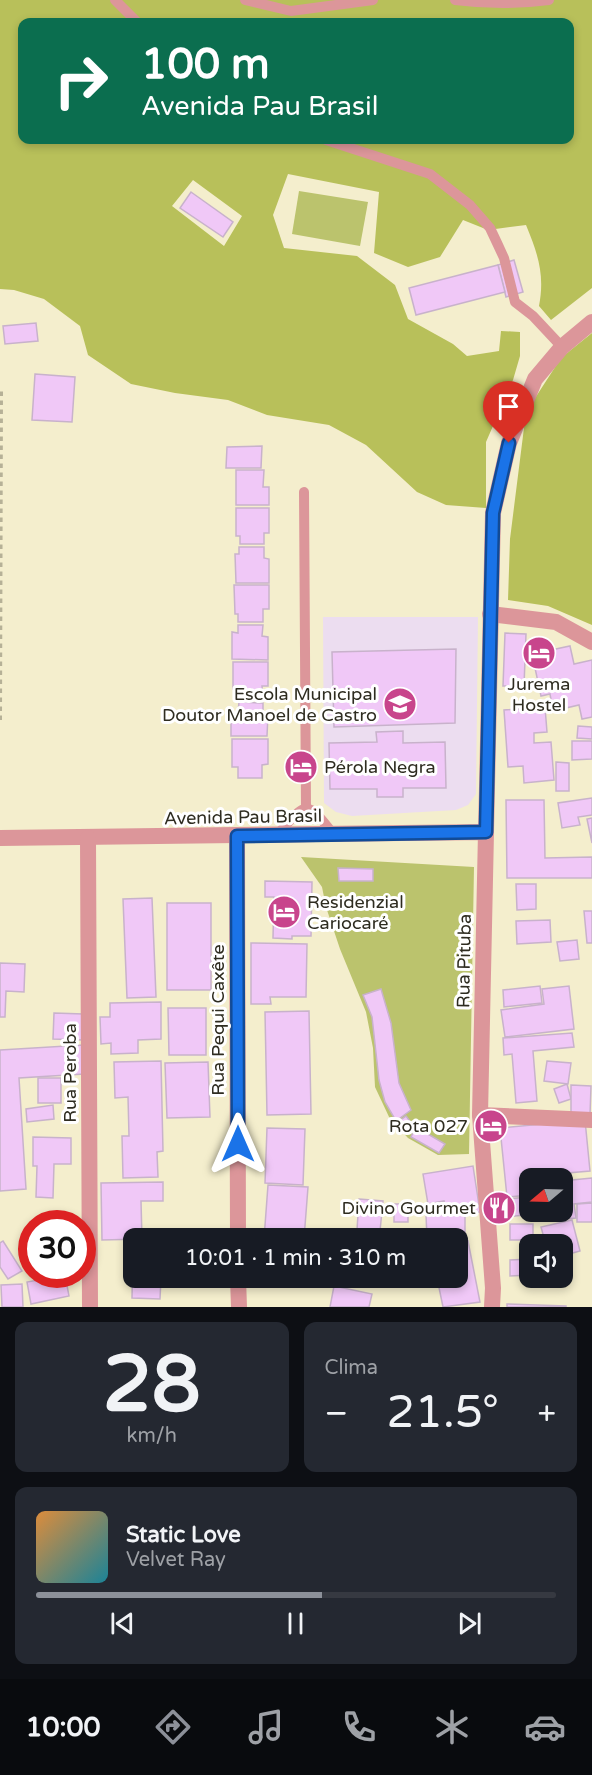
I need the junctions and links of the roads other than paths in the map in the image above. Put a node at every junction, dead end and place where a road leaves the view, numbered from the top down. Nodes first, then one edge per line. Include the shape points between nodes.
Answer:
1 (115, 0) edge
2 (245, 0) edge
3 (373, 0) edge
4 (455, 0) edge
5 (549, 0) edge
6 (133, 18) edge
7 (338, 144) edge
8 (592, 322) edge
9 (562, 347) junction
10 (304, 492) dead end
11 (490, 614) junction
12 (592, 642) edge
13 (306, 808) junction
14 (486, 832) junction
15 (277, 835) junction
16 (334, 835) junction
17 (237, 836) junction
18 (0, 838) edge
19 (88, 838) junction
20 (480, 1115) junction
21 (592, 1120) edge
22 (238, 1228) edge
23 (238, 1288) edge
24 (90, 1307) edge
25 (238, 1307) edge
26 (492, 1307) edge

1 - 6 lane
2 - 3 lane via 291,11
4 - 5 lane
7 - 9 lane via 430,174 470,206 490,228 498,245 515,302
8 - 9 street, Rua Pituba
9 - 11 street, Rua Pituba via 535,379 509,443 493,513
10 - 13 lane
11 - 12 street via 556,622
11 - 14 street, Rua Pituba
13 - 15 lane via 298,811
13 - 16 lane via 315,811
14 - 16 street, Avenida Pau Brasil
14 - 20 street, Rua Pituba
15 - 16 street, Avenida Pau Brasil
15 - 17 street, Avenida Pau Brasil
17 - 19 street, Avenida Pau Brasil
17 - 22 street, Rua Pequi Caxête
18 - 19 street, Avenida Pau Brasil
19 - 24 street, Rua Peroba
20 - 21 street
20 - 26 street, Rua Pituba
23 - 25 street

